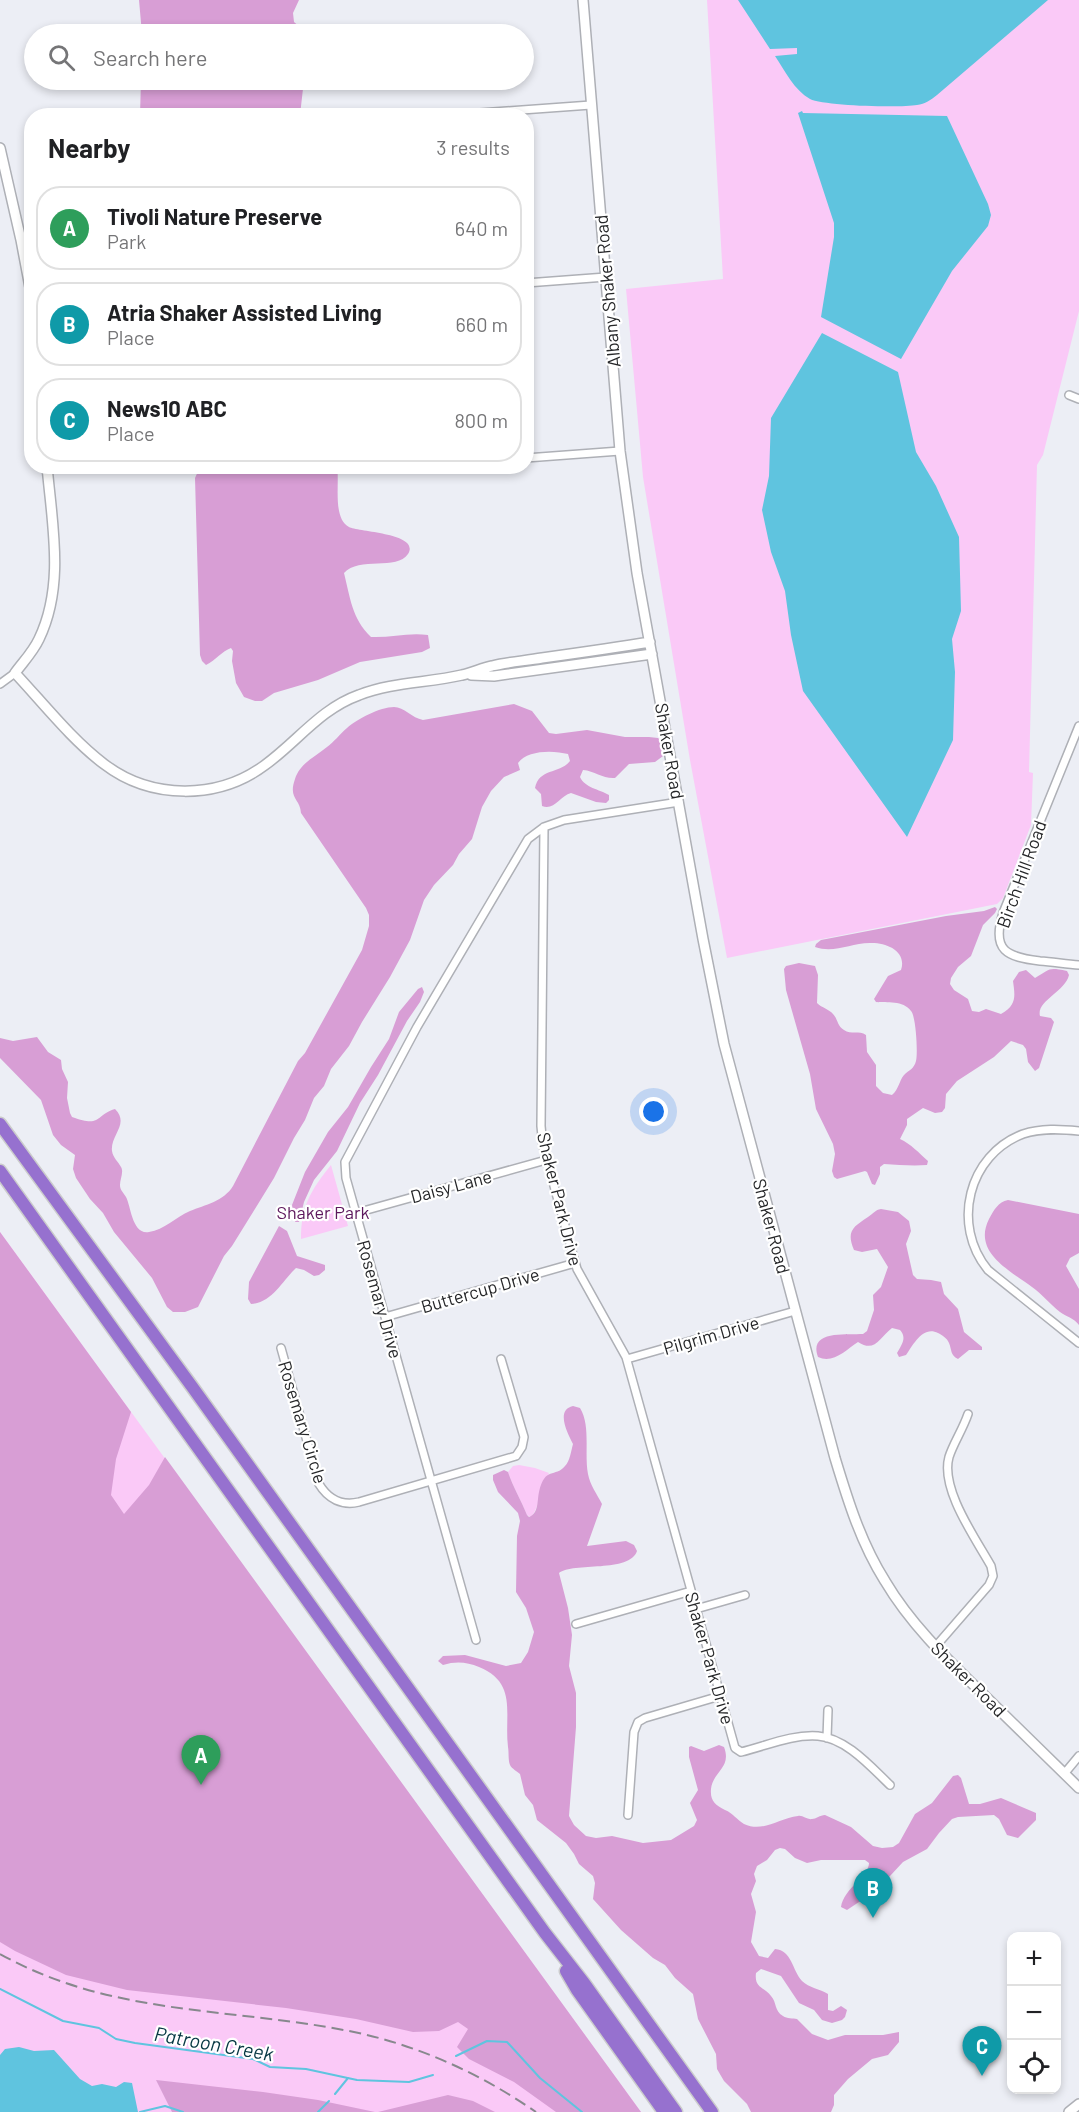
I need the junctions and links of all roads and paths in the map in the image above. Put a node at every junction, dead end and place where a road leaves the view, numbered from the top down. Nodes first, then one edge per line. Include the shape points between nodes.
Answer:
1 (583, 0) edge
2 (591, 105) junction
3 (534, 109) edge
4 (0, 148) edge
5 (24, 256) edge
6 (606, 278) junction
7 (534, 282) edge
8 (1069, 395) dead end
9 (1079, 399) edge
10 (620, 450) junction
11 (534, 457) edge
12 (48, 474) edge
13 (639, 581) joint
14 (650, 642) junction
15 (652, 654) junction
16 (15, 673) junction
17 (462, 675) junction
18 (0, 684) edge
19 (1079, 726) edge
20 (679, 802) junction
21 (544, 827) junction
22 (1079, 966) edge
23 (0, 1124) edge
24 (1079, 1131) edge
25 (546, 1160) junction
26 (0, 1171) edge
27 (0, 1181) edge
28 (356, 1213) junction
29 (45, 1236) junction
30 (575, 1263) junction
31 (795, 1311) junction
32 (385, 1317) junction
33 (1079, 1343) edge
34 (281, 1348) dead end
35 (501, 1359) dead end
36 (627, 1359) junction
37 (968, 1414) dead end
38 (430, 1481) junction
39 (691, 1591) junction
40 (745, 1595) dead end
41 (696, 1609) junction
42 (576, 1624) dead end
43 (476, 1640) dead end
44 (936, 1646) junction
45 (720, 1696) junction
46 (828, 1710) dead end
47 (827, 1738) junction
48 (1079, 1756) edge
49 (1064, 1774) junction
50 (890, 1785) dead end
51 (1079, 1788) edge
52 (628, 1815) dead end
53 (545, 1934) junction
54 (690, 2079) junction
55 (1079, 2104) edge
56 (664, 2112) edge
57 (676, 2112) edge
58 (712, 2112) edge
59 (717, 2112) edge
60 (1069, 2112) edge

1 - 2 main road, Albany Shaker Road
2 - 3 street
2 - 6 main road, Albany Shaker Road
4 - 5 main road
6 - 7 street
6 - 10 main road, Albany Shaker Road
8 - 9 street
10 - 11 street
10 - 13 main road, Albany Shaker Road
12 - 16 main road via 55,573 52,603 38,641
13 - 14 main road, Shaker Road
14 - 15 main road, Shaker Road
14 - 17 main road via 492,666
15 - 17 main road via 494,676
15 - 20 main road, Shaker Road
16 - 17 main road via 112,770 153,787 187,792 216,788 246,777 320,717 350,698 392,686
16 - 18 street
19 - 22 street, Birch Hill Road via 998,933 1002,947 1011,955
20 - 21 street via 564,820
20 - 31 main road, Shaker Road via 726,1054
21 - 25 street, Shaker Park Drive via 541,1126
21 - 28 street, Rosemary Drive via 521,850 348,1152 344,1172
23 - 54 highway
24 - 33 street via 1032,1132 999,1148 974,1182 968,1216 972,1241 988,1270
25 - 28 street, Daisy Lane
25 - 30 street, Shaker Park Drive
26 - 29 highway
27 - 29 highway
28 - 32 street, Rosemary Drive
29 - 53 highway
30 - 32 street, Buttercup Drive
30 - 36 street, Shaker Park Drive
31 - 36 street, Pilgrim Drive
31 - 44 main road, Shaker Road via 843,1486 862,1538 895,1597
32 - 38 street, Rosemary Drive
34 - 38 street, Rosemary Circle via 318,1479 327,1494 338,1502 355,1503
35 - 38 street via 523,1434 521,1450 509,1459
36 - 39 street, Shaker Park Drive
37 - 44 street via 949,1459 949,1481 993,1575 989,1585
38 - 43 street, Rosemary Drive
39 - 41 street, Shaker Park Drive
39 - 42 street
40 - 41 street
41 - 45 street, Shaker Park Drive
44 - 49 main road, Shaker Road
45 - 47 street, Shaker Park Drive via 738,1752 800,1737
45 - 52 street via 636,1724
46 - 47 street
47 - 50 street via 856,1754
48 - 49 street
49 - 51 main road, Shaker Road
53 - 56 highway via 577,1990
53 - 57 highway
54 - 58 highway
54 - 59 highway
55 - 60 main road

